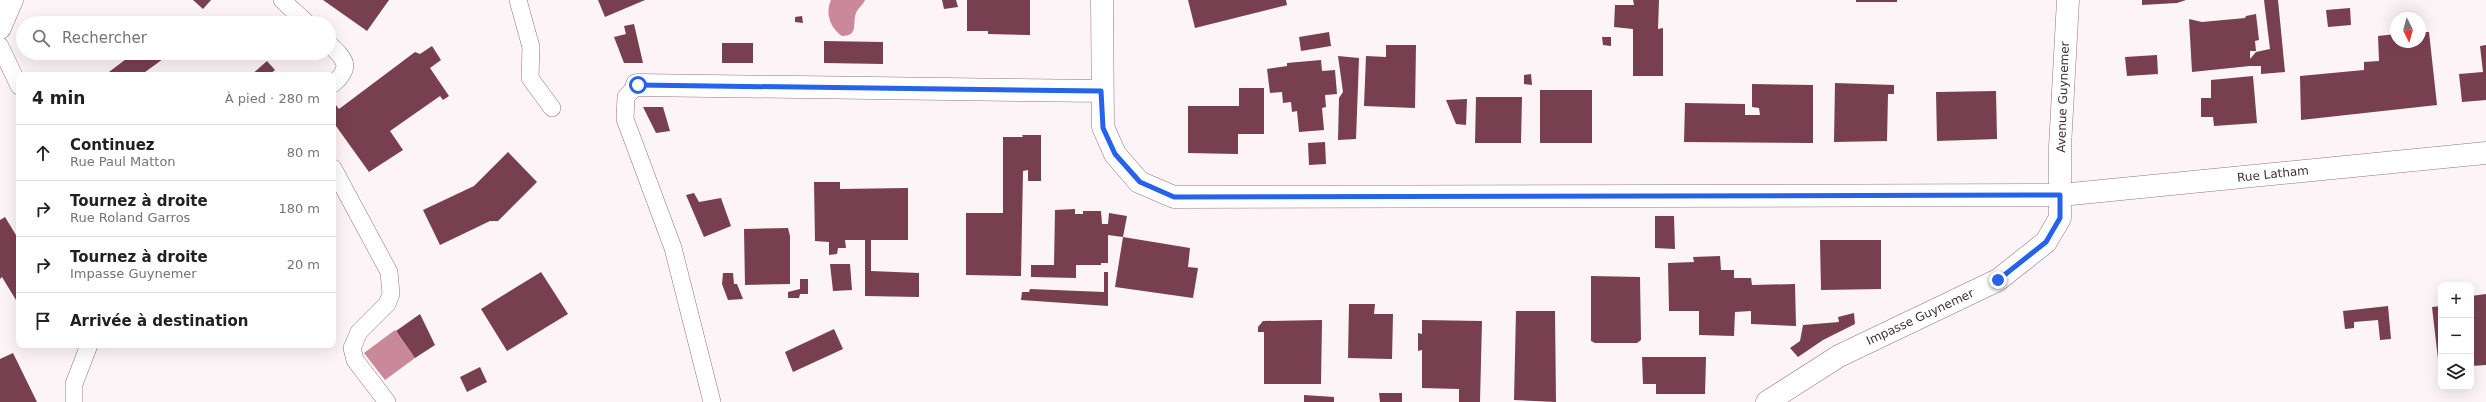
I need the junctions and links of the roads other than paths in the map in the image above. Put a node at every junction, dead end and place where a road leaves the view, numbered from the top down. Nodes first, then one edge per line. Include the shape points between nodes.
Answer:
1 (12, 0) edge
2 (282, 0) edge
3 (518, 0) edge
4 (1102, 0) edge
5 (2068, 0) edge
6 (299, 16) edge
7 (0, 28) edge
8 (0, 46) edge
9 (336, 51) edge
10 (16, 80) edge
11 (336, 81) edge
12 (638, 85) joint
13 (1101, 91) junction
14 (552, 108) dead end
15 (2486, 153) edge
16 (336, 174) edge
17 (2060, 195) junction
18 (88, 348) edge
19 (74, 402) edge
20 (387, 402) edge
21 (712, 402) edge
22 (1767, 402) edge

1 - 7 street
2 - 6 lane
3 - 14 lane via 531,47 530,78
4 - 13 street, Rue Latham
5 - 17 street, Avenue Guynemer
8 - 10 lane
9 - 11 lane via 344,58 345,68
12 - 13 street
12 - 21 lane via 626,97 625,119 673,248
13 - 17 street, Rue Latham via 1103,128 1115,154 1140,182 1174,197
15 - 17 street, Rue Latham
16 - 20 lane via 389,272 391,294 387,304 359,332 352,348 355,360
17 - 22 street, Impasse Guynemer via 2060,218 2046,242 1998,280 1838,356
18 - 19 lane via 74,384

